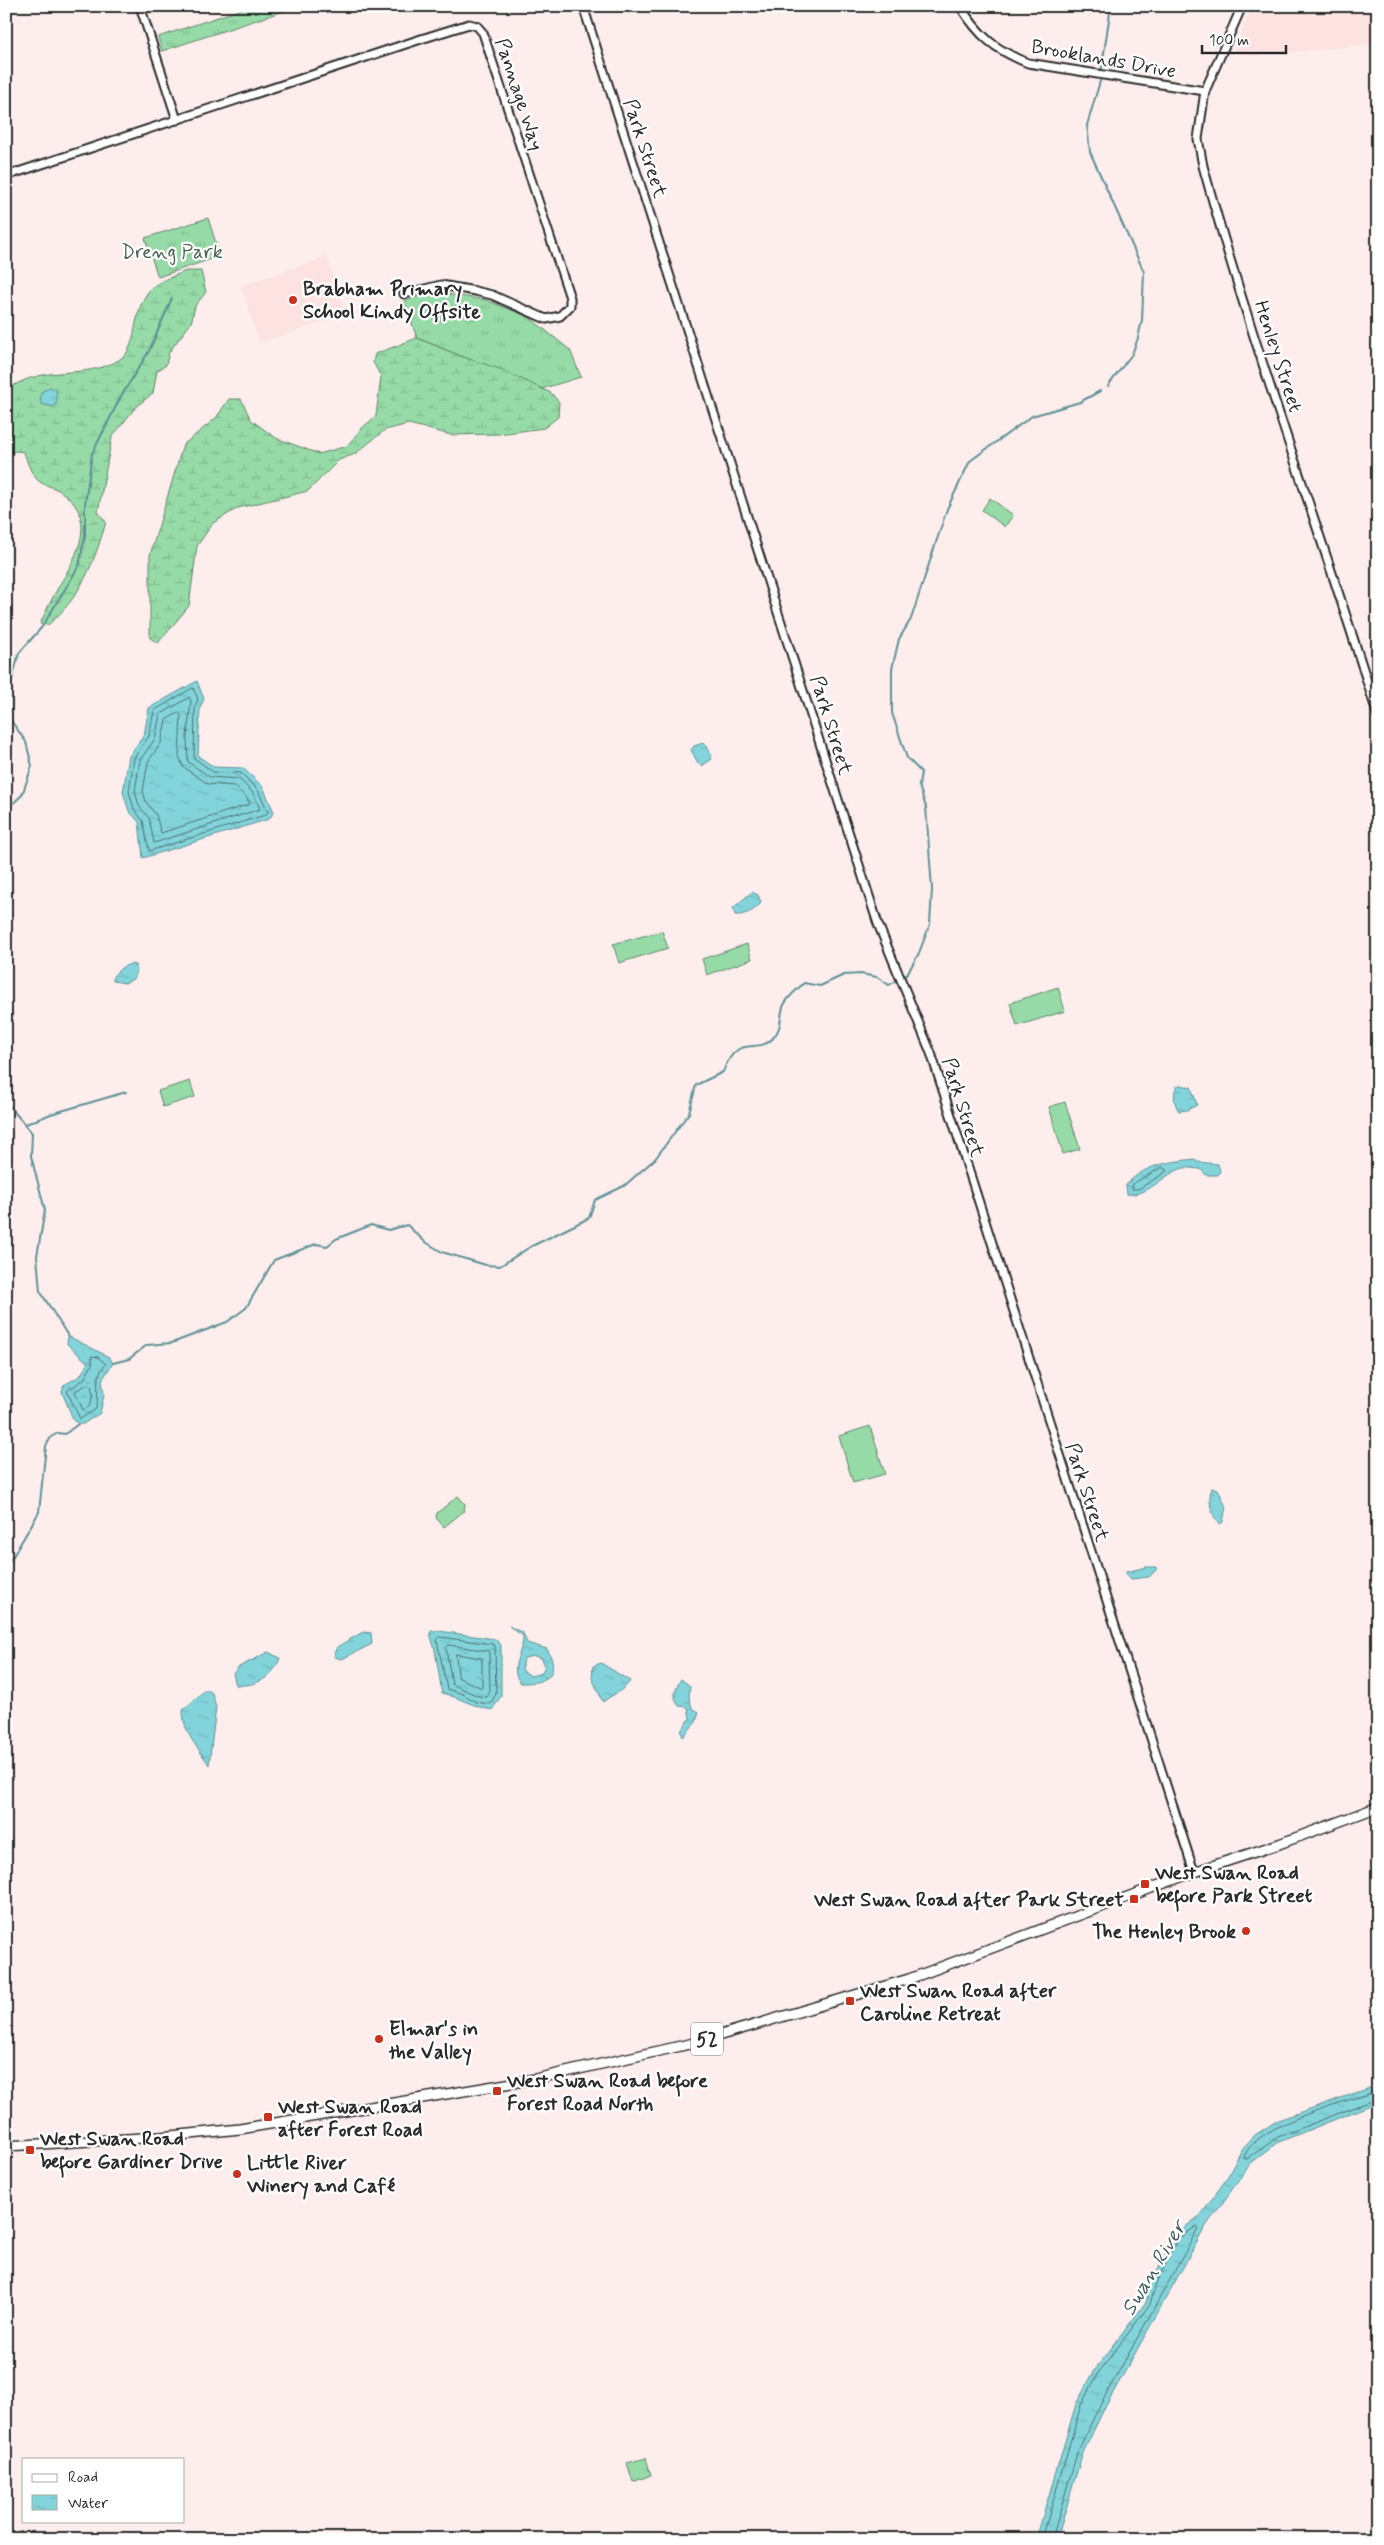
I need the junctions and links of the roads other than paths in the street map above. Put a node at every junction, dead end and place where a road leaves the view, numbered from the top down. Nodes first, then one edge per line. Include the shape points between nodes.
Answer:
1 (140, 6) edge
2 (583, 6) edge
3 (960, 6) edge
4 (1242, 6) edge
5 (1204, 91) junction
6 (177, 120) junction
7 (6, 176) edge
8 (404, 294) dead end
9 (1378, 716) edge
10 (1378, 1807) edge
11 (1194, 1872) junction
12 (6, 2146) edge

1 - 6 street
2 - 11 street, Park Street via 692,336 878,924 931,1053
3 - 5 street, Brooklands Drive via 987,41 1004,54 1028,63
4 - 5 street, Henley Street
5 - 9 street, Henley Street via 1198,138 1223,236
6 - 7 street
6 - 8 street, Pannage Way via 469,24 479,28 570,306 560,316 546,319 492,295 441,285
10 - 11 main road, 52
11 - 12 main road, 52 via 909,1979 694,2043 535,2079 240,2129

